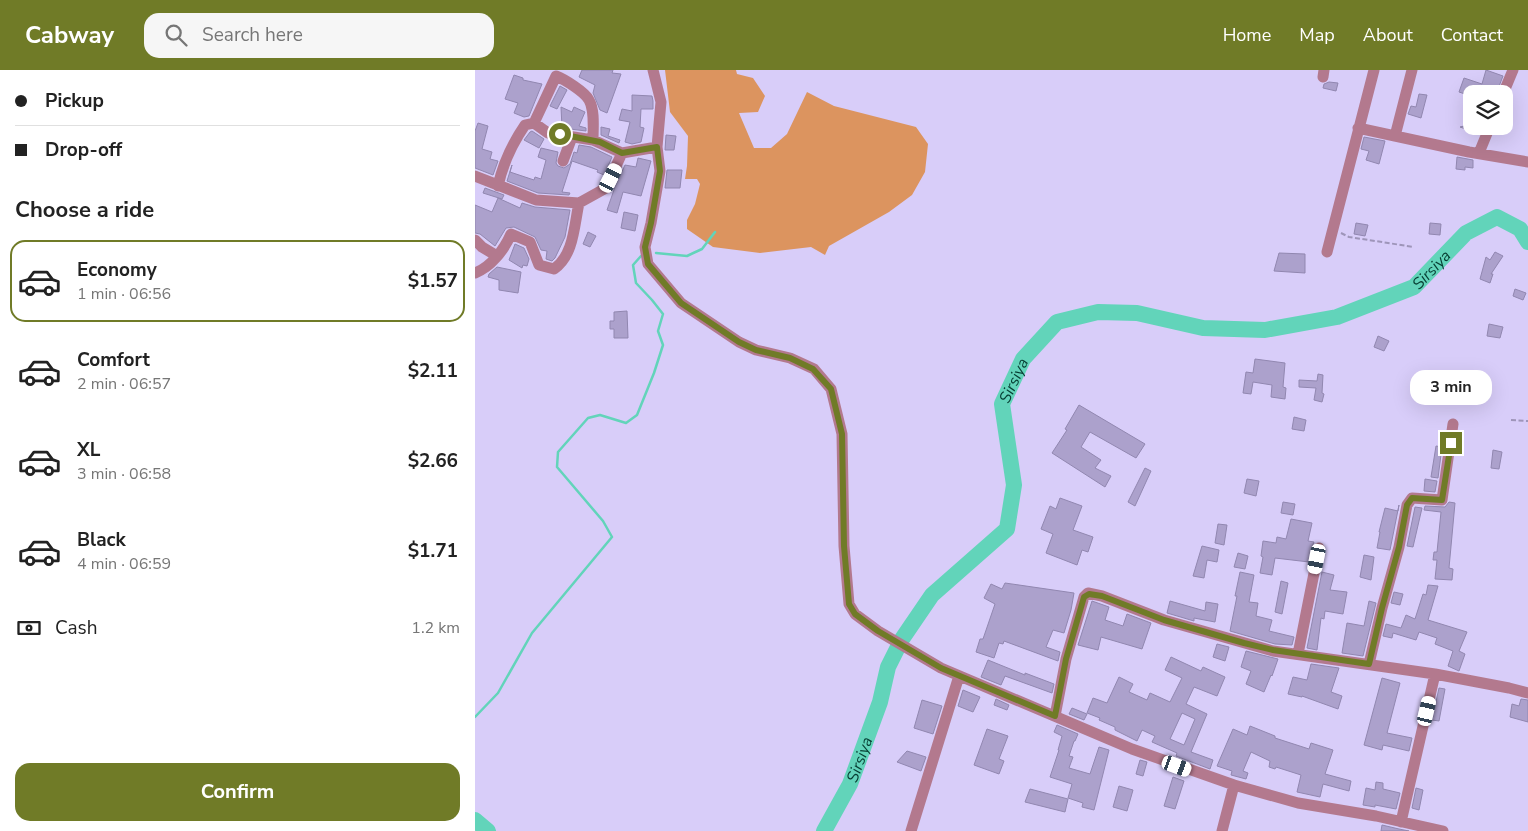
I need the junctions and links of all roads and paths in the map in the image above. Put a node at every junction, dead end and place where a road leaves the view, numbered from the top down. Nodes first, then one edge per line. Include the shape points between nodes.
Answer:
1 (653, 70) edge
2 (1374, 70) edge
3 (1412, 70) edge
4 (1513, 70) edge
5 (1507, 85) edge
6 (534, 123) junction
7 (1358, 128) junction
8 (1486, 135) edge
9 (1395, 136) junction
10 (572, 137) junction
11 (593, 140) junction
12 (657, 147) junction
13 (622, 153) junction
14 (1479, 154) junction
15 (563, 161) dead end
16 (1528, 162) edge
17 (475, 176) edge
18 (497, 186) junction
19 (579, 203) junction
20 (1333, 228) junction
21 (475, 240) edge
22 (1414, 248) dead end
23 (1327, 252) dead end
24 (497, 256) junction
25 (475, 273) edge
26 (1511, 420) dead end
27 (1528, 421) edge
28 (1453, 424) dead end
29 (1319, 548) dead end
30 (1298, 654) junction
31 (1369, 664) junction
32 (1435, 674) junction
33 (959, 676) junction
34 (1528, 693) edge
35 (1055, 716) junction
36 (1234, 785) junction
37 (1401, 822) junction
38 (911, 831) edge
39 (1223, 831) edge
40 (1443, 831) edge

1 - 12 street via 661,102
2 - 7 street
3 - 9 street
4 - 5 street
6 - 10 street via 547,132
6 - 11 street via 556,76 566,80 589,100
6 - 18 street via 525,125 516,138 502,166
7 - 9 street
7 - 20 street
8 - 14 street
9 - 14 street
10 - 11 street
10 - 15 street
11 - 13 street
12 - 13 street
12 - 33 street via 660,171 645,247 648,264 681,303 739,342 813,369 831,389 842,434 844,546 849,604 855,614 878,631
13 - 19 street via 606,188
14 - 16 street
17 - 18 street
18 - 19 street via 536,200
19 - 24 street via 569,251 562,264 554,270 539,265 529,242 511,234
20 - 22 path via 1349,237
20 - 23 street
21 - 24 street
24 - 25 street
26 - 27 path
28 - 31 street via 1442,500 1412,498 1407,505
29 - 30 street
30 - 31 street
30 - 35 street via 1244,643 1089,594 1084,597 1066,659
31 - 32 street
32 - 34 street
32 - 37 street
33 - 35 street
33 - 38 street
35 - 36 street via 1132,749
36 - 37 street via 1298,802
36 - 39 street
37 - 40 street

